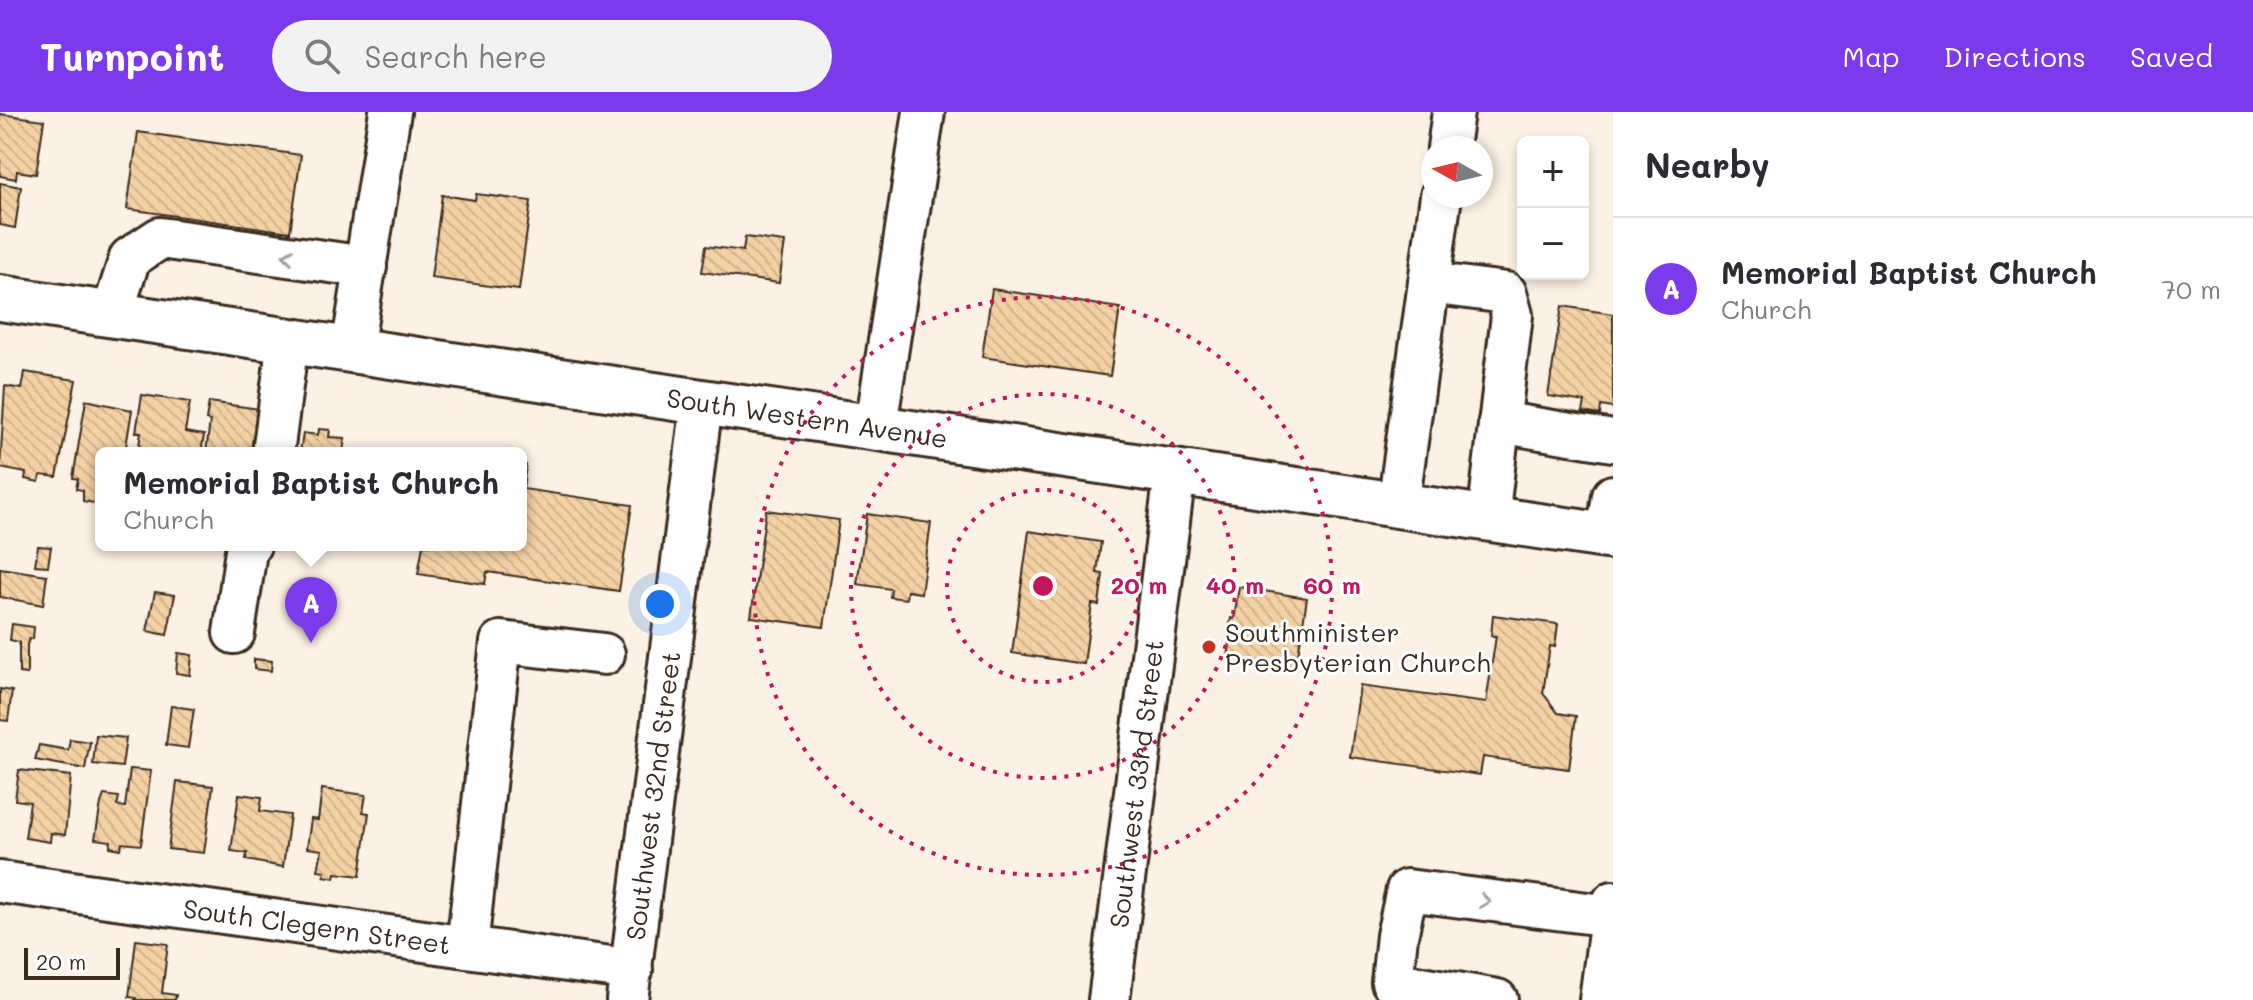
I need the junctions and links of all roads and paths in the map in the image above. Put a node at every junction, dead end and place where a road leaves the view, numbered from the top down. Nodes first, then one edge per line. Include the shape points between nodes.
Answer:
1 (390, 112) edge
2 (924, 112) edge
3 (1453, 112) edge
4 (1450, 136) edge
5 (1439, 208) edge
6 (366, 267) junction
7 (1429, 283) junction
8 (0, 298) edge
9 (112, 314) junction
10 (288, 341) junction
11 (352, 350) junction
12 (702, 402) junction
13 (1499, 422) junction
14 (876, 426) junction
15 (1613, 441) edge
16 (274, 447) edge
17 (1175, 473) junction
18 (1398, 506) junction
19 (1488, 519) junction
20 (1611, 523) edge
21 (246, 551) edge
22 (234, 633) dead end
23 (604, 654) dead end
24 (0, 882) edge
25 (1612, 909) edge
26 (467, 947) junction
27 (630, 985) edge
28 (1109, 1000) edge
29 (1497, 1000) edge
30 (1600, 1000) edge

1 - 6 street
2 - 14 street
3 - 4 street
5 - 7 street
6 -> 9 street via 160,238 130,258
6 - 11 street
7 - 13 street via 1506,293 1512,315
7 - 18 street
8 - 9 main road, South Western Avenue
9 - 10 main road, South Western Avenue
10 - 11 main road, South Western Avenue
10 - 16 street
11 - 12 main road, South Western Avenue
12 - 14 main road, South Western Avenue
12 - 27 street, Southwest 32nd Street
13 - 15 street
13 - 19 street
14 - 17 main road, South Western Avenue
17 - 18 main road, South Western Avenue
17 - 28 street, Southwest 33rd Street
18 - 19 main road, South Western Avenue
19 - 20 main road, South Western Avenue
21 - 22 street
23 - 26 street via 501,642
24 - 26 street, South Clegern Street
29 -> 25 street via 1392,982 1407,890
25 - 30 street
26 - 27 street, South Clegern Street

